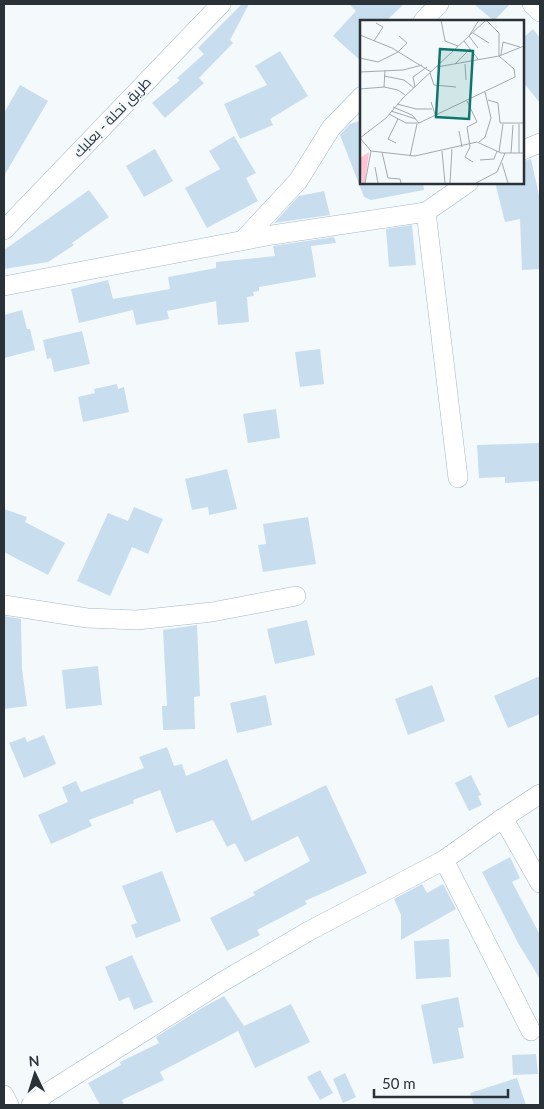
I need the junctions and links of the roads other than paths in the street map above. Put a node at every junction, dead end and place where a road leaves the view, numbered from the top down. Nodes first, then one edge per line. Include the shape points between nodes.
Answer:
1 (221, 4) edge
2 (438, 4) edge
3 (532, 4) edge
4 (540, 12) edge
5 (424, 20) edge
6 (360, 98) edge
7 (540, 143) edge
8 (524, 150) edge
9 (466, 184) edge
10 (426, 212) junction
11 (4, 230) edge
12 (243, 240) junction
13 (4, 286) edge
14 (458, 478) dead end
15 (296, 596) dead end
16 (4, 604) edge
17 (540, 794) edge
18 (503, 818) junction
19 (444, 860) junction
20 (540, 883) edge
21 (531, 1031) dead end
22 (4, 1095) edge
23 (9, 1105) edge
24 (31, 1105) edge

1 - 11 street, طريق نحلة - بعلبك
2 - 5 street
3 - 4 street
6 - 12 street via 331,128 298,181
7 - 8 street
9 - 10 street
10 - 12 street
10 - 14 street
12 - 13 street
15 - 16 street via 212,612 137,620 88,618
17 - 18 street
18 - 19 street
18 - 20 street
19 - 21 street
19 - 24 street via 309,931 222,982
22 - 23 street

